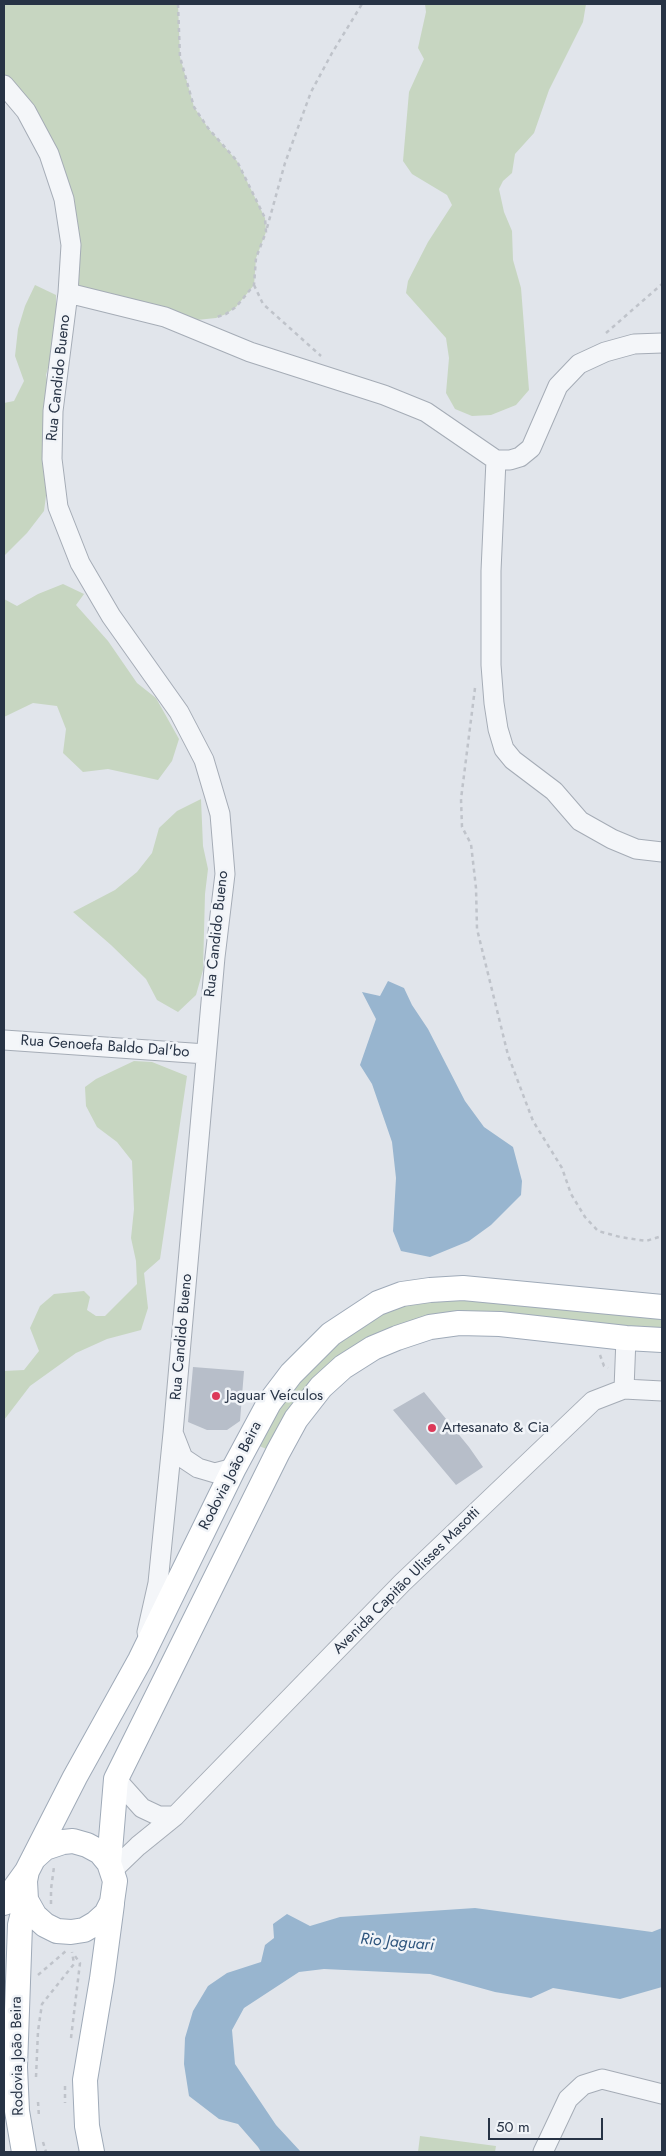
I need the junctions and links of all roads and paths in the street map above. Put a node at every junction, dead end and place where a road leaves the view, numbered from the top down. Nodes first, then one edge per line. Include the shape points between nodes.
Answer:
1 (178, 4) edge
2 (362, 4) edge
3 (4, 85) edge
4 (266, 232) junction
5 (662, 284) edge
6 (254, 285) junction
7 (68, 294) junction
8 (209, 318) dead end
9 (601, 338) dead end
10 (662, 343) edge
11 (328, 361) dead end
12 (496, 460) junction
13 (476, 682) dead end
14 (662, 852) edge
15 (4, 1040) edge
16 (206, 1054) junction
17 (662, 1236) edge
18 (662, 1307) edge
19 (626, 1338) junction
20 (662, 1340) edge
21 (596, 1350) dead end
22 (625, 1370) junction
23 (624, 1389) junction
24 (662, 1391) edge
25 (173, 1434) junction
26 (234, 1468) junction
27 (140, 1660) junction
28 (116, 1779) junction
29 (175, 1816) junction
30 (63, 1842) junction
31 (31, 1864) junction
32 (110, 1867) junction
33 (10, 1900) edge
34 (112, 1902) junction
35 (12, 1924) edge
36 (63, 1940) junction
37 (17, 1993) junction
38 (4, 2081) edge
39 (36, 2086) dead end
40 (37, 2094) dead end
41 (662, 2094) edge
42 (16, 2111) junction
43 (40, 2124) dead end
44 (41, 2134) dead end
45 (24, 2152) edge
46 (46, 2152) edge
47 (92, 2152) edge
48 (543, 2152) edge

1 - 4 path via 180,57 194,107 237,161 265,218
2 - 4 path via 312,92 285,163
3 - 7 street, Rua Candido Bueno via 26,111 49,154 64,199 71,245
4 - 6 path via 256,258
5 - 9 path
6 - 8 path via 236,308
6 - 11 path via 263,304
7 - 12 street via 165,317 250,352 384,395 426,412
7 - 16 street, Rua Candido Bueno via 53,411 52,459 58,507 80,563 111,616 179,712 204,760 220,814 225,874
10 - 12 street via 634,344 579,364 558,386 530,448 520,457
12 - 14 street via 491,665 494,704 504,749 513,760 554,791 580,821 636,849
13 - 17 path via 465,763 462,827 471,844 477,929 508,1055 533,1121 562,1168 571,1194 585,1217 598,1231 620,1237 646,1241
15 - 16 street, Rua Genoefa Baldo Dal'bo
16 - 25 street, Rua Candido Bueno
18 - 26 main road, Rodovia João Beira via 463,1288 402,1294 378,1303 331,1334 291,1374 270,1402
19 - 20 main road, Rodovia João Beira
19 - 22 street
19 - 28 main road, Rodovia João Beira via 500,1324 459,1323 397,1338 372,1348 344,1367 321,1387 296,1419
21 - 22 path via 604,1366
22 - 23 street
23 - 24 street, Avenida Capitão Ulisses Masotti
23 - 29 street, Avenida Capitão Ulisses Masotti via 593,1401 402,1583
25 - 26 street via 183,1458 198,1468 215,1473
25 - 27 street, Rua Candido Bueno via 158,1583
26 - 27 main road, Rodovia João Beira
27 - 31 main road, Rodovia João Beira via 75,1776
28 - 29 street via 142,1808 159,1816
28 - 32 main road, Rodovia João Beira
29 - 32 street, Avenida Capitão Ulisses Masotti
30 - 31 main road via 46,1848
30 - 32 main road via 87,1844 100,1852
30 - 36 path via 53,1870 51,1903
31 - 33 main road, Rodovia João Beira via 24,1881
32 - 34 main road, Rodovia João Beira via 115,1892
33 - 35 main road, Rodovia João Beira
33 - 36 main road
34 - 36 main road via 96,1924 71,1932
34 - 47 main road, Rodovia João Beira via 85,2080 86,2126
35 - 37 main road, Rodovia João Beira
36 - 37 path
36 - 39 path via 74,1955 74,1964 42,2004
37 - 42 main road, Rodovia João Beira
38 - 42 main road via 13,2096
40 - 43 path
41 - 48 street via 602,2078 583,2085 568,2099
42 - 45 main road, Rodovia João Beira
44 - 46 path

